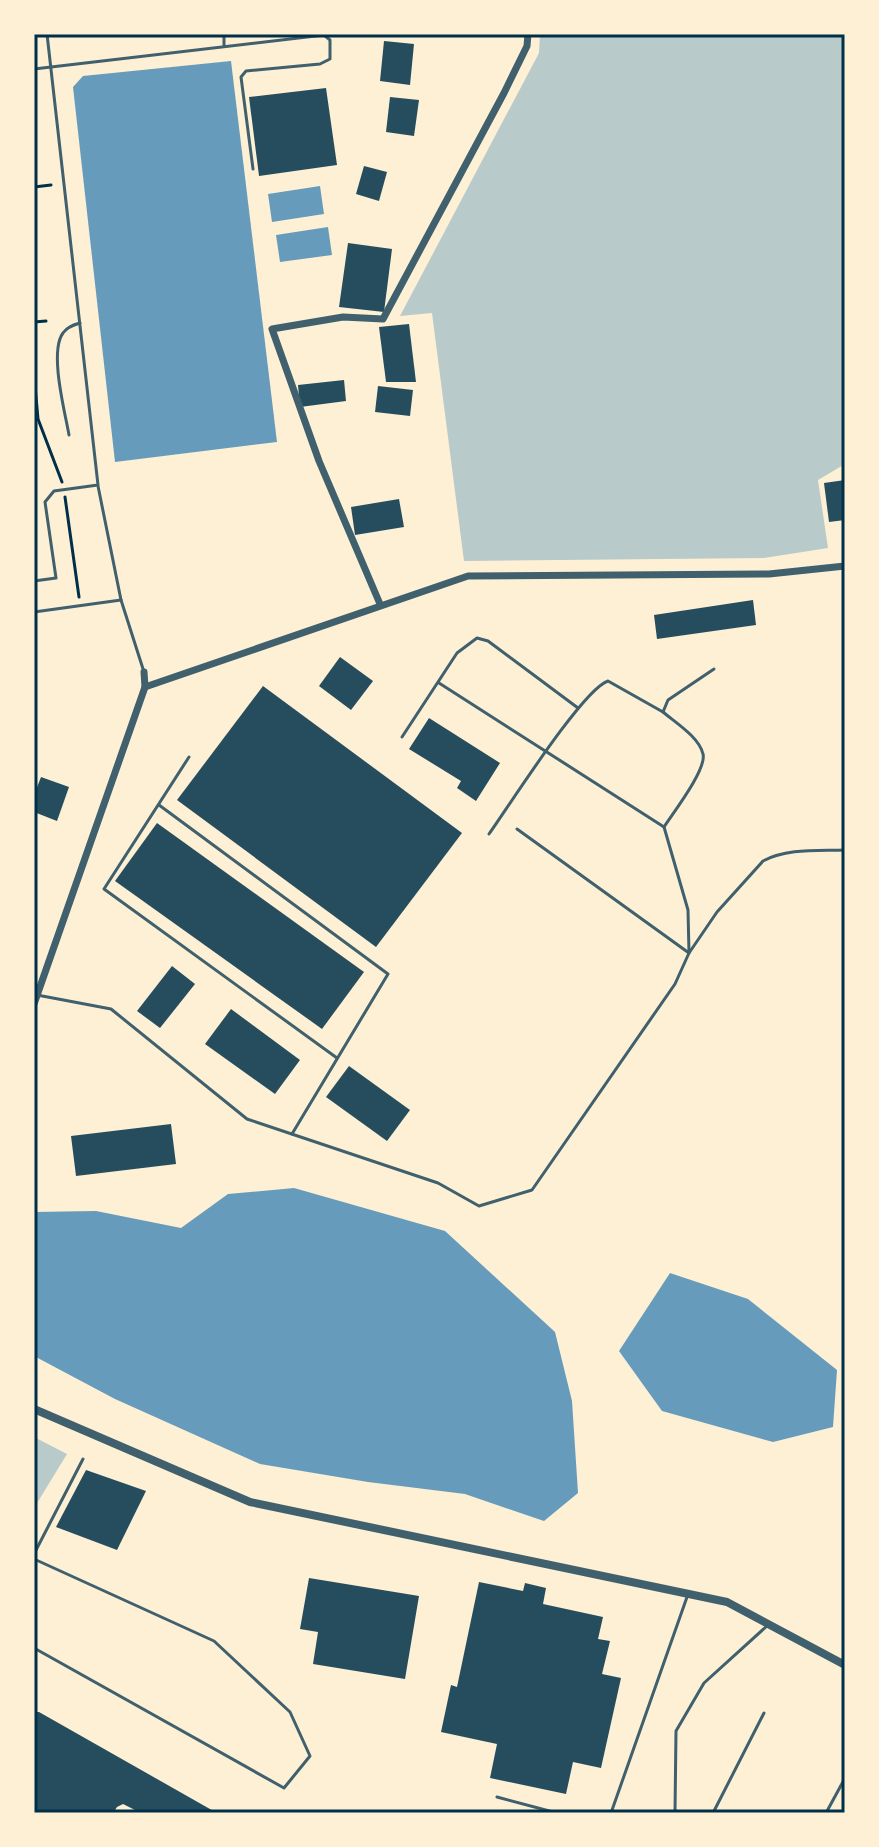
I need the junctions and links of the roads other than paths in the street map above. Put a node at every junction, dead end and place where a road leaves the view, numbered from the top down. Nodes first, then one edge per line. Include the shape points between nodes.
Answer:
1 (47, 34) edge
2 (224, 34) edge
3 (528, 34) edge
4 (224, 45) junction
5 (51, 67) junction
6 (34, 69) edge
7 (253, 169) dead end
8 (80, 323) junction
9 (69, 435) dead end
10 (98, 485) junction
11 (845, 566) edge
12 (34, 581) edge
13 (121, 600) junction
14 (380, 604) junction
15 (34, 612) edge
16 (714, 669) dead end
17 (144, 672) joint
18 (439, 683) junction
19 (145, 687) junction
20 (578, 708) junction
21 (663, 712) junction
22 (402, 737) dead end
23 (548, 752) junction
24 (189, 757) dead end
25 (159, 805) junction
26 (664, 827) junction
27 (517, 829) dead end
28 (489, 834) dead end
29 (845, 850) edge
30 (689, 953) junction
31 (37, 995) junction
32 (34, 1004) edge
33 (337, 1059) junction
34 (292, 1134) junction
35 (34, 1409) edge
36 (83, 1459) dead end
37 (34, 1557) edge
38 (688, 1594) junction
39 (768, 1625) junction
40 (34, 1648) edge
41 (845, 1665) edge
42 (764, 1713) dead end
43 (845, 1778) edge
44 (497, 1797) dead end
45 (557, 1813) edge
46 (611, 1813) edge
47 (675, 1813) edge
48 (713, 1813) edge
49 (826, 1813) edge

1 - 5 lane
2 - 4 lane
3 - 14 street via 504,93 383,319 343,317 272,329 319,461
4 - 5 lane
4 - 7 lane via 324,35 330,40 330,59 320,64 246,71 241,77
5 - 6 lane
5 - 8 lane
8 - 9 lane via 69,326 57,349
8 - 10 lane
10 - 12 lane via 48,496 56,578
10 - 13 lane
11 - 14 street via 769,574 468,576
13 - 15 lane
13 - 17 lane
14 - 19 street
16 - 21 lane via 668,700
17 - 19 street
18 - 20 lane via 457,653 482,638
18 - 22 lane
18 - 23 lane
19 - 31 street
20 - 21 lane via 595,687 608,681
20 - 23 lane
21 - 26 lane via 705,757
23 - 26 lane
23 - 28 lane
24 - 25 lane
25 - 33 lane via 388,974
25 - 33 lane via 104,889
26 - 30 lane via 688,910
27 - 30 lane
29 - 30 lane via 797,852 763,861
30 - 34 lane via 675,984 532,1190 479,1206 438,1183
31 - 32 street
31 - 34 lane via 111,1009 247,1119
33 - 34 lane
35 - 38 street via 250,1502
36 - 37 lane
37 - 40 lane via 214,1641 290,1712 310,1756 284,1788
38 - 39 street via 727,1602
38 - 46 lane
39 - 41 street
39 - 47 lane via 704,1683 676,1731
42 - 48 lane
43 - 49 lane
44 - 45 lane

